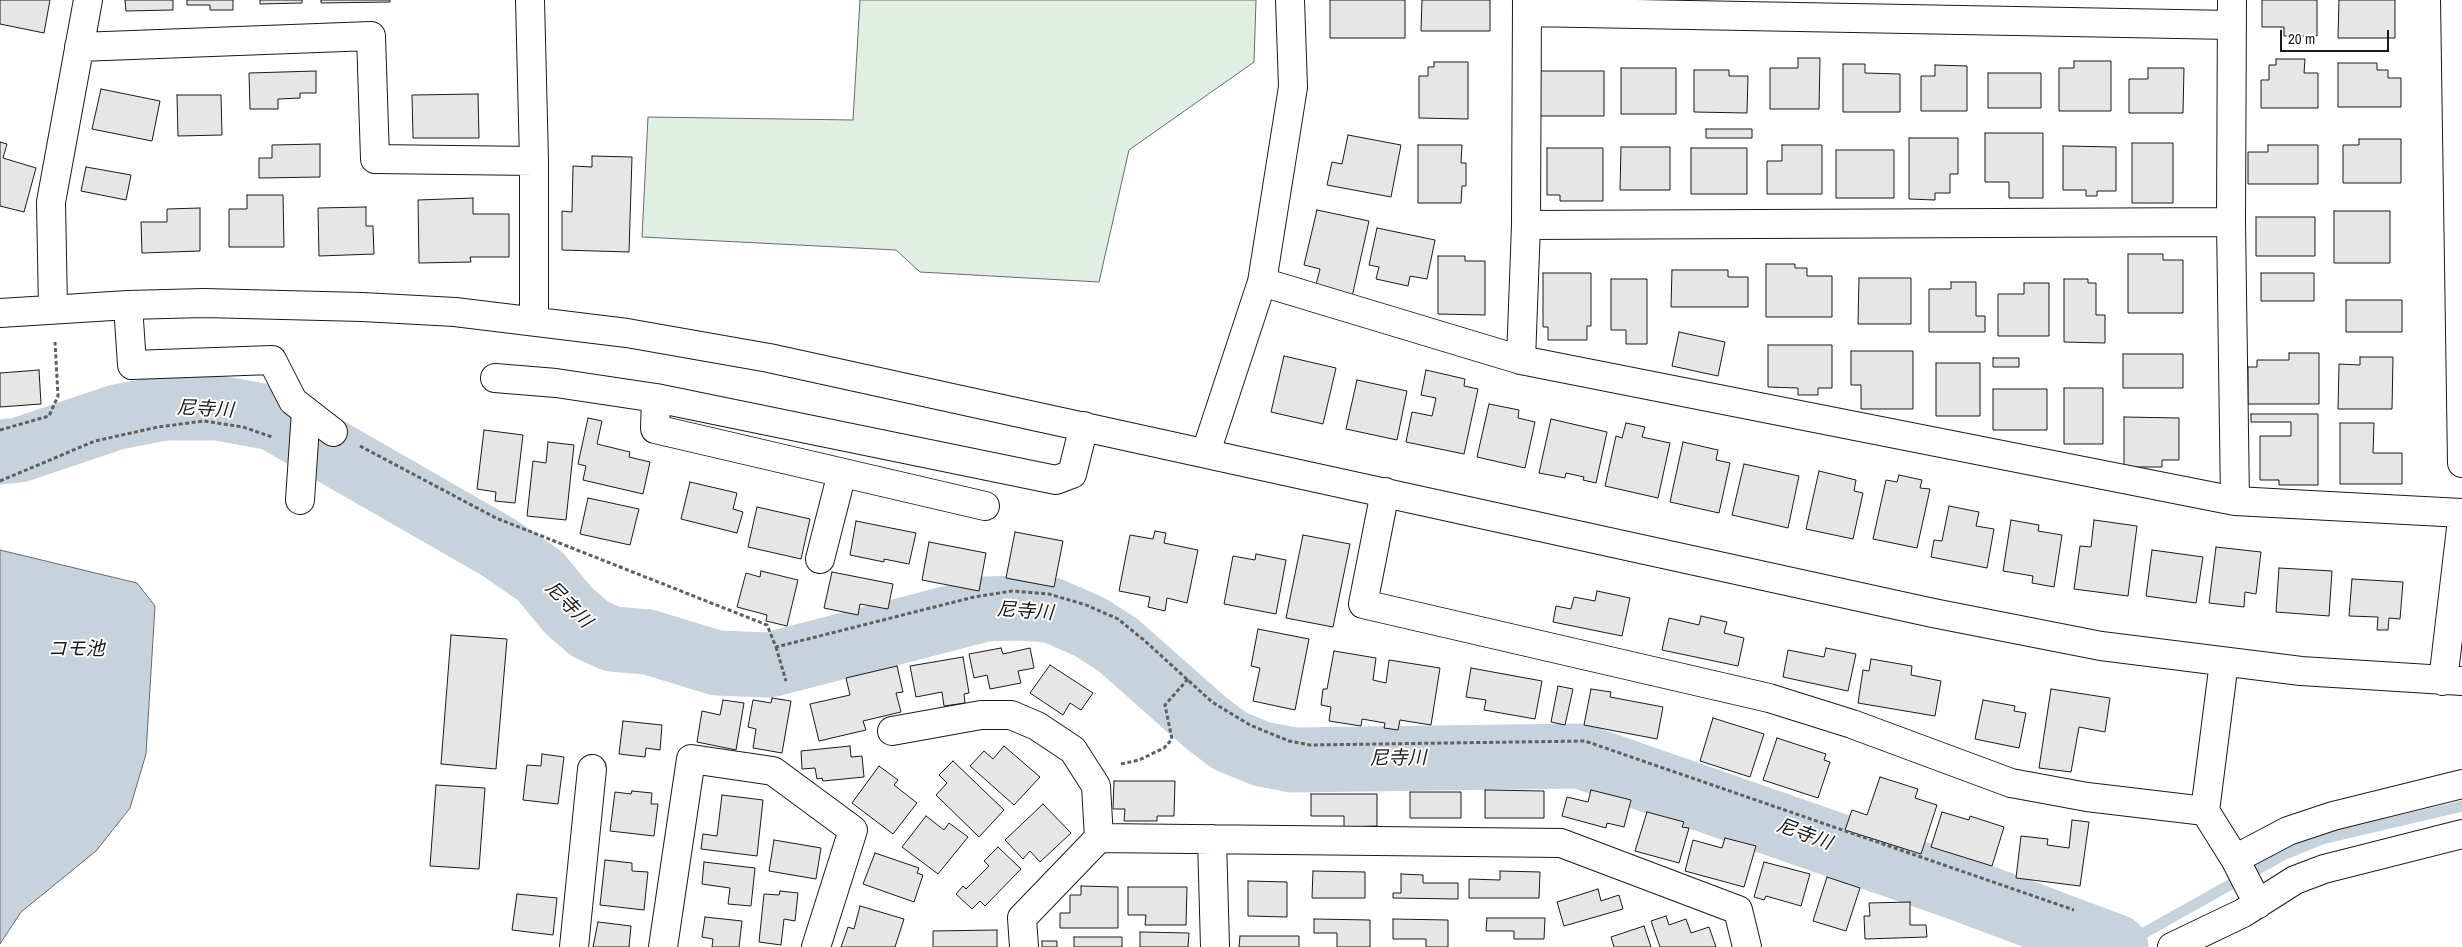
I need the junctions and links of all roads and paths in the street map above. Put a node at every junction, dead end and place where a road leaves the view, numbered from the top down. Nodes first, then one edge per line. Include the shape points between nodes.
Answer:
1 (88, 0) edge
2 (530, 0) edge
3 (1290, 0) edge
4 (2455, 0) edge
5 (1527, 6) edge
6 (2232, 12) edge
7 (79, 47) junction
8 (534, 161) junction
9 (2231, 222) junction
10 (1526, 225) junction
11 (2460, 228) edge
12 (1262, 282) junction
13 (128, 305) junction
14 (53, 309) junction
15 (0, 313) edge
16 (534, 321) junction
17 (1521, 360) junction
18 (495, 378) dead end
19 (656, 398) junction
20 (306, 411) junction
21 (1084, 426) junction
22 (0, 430) edge
23 (333, 432) joint
24 (1206, 452) junction
25 (303, 453) junction
26 (2462, 463) edge
27 (842, 473) junction
28 (0, 481) edge
29 (1385, 492) junction
30 (300, 500) dead end
31 (2235, 501) junction
32 (984, 506) dead end
33 (2462, 513) edge
34 (2462, 520) edge
35 (820, 559) dead end
36 (776, 647) junction
37 (2224, 662) junction
38 (1188, 679) junction
39 (786, 681) dead end
40 (2453, 681) edge
41 (892, 731) dead end
42 (592, 770) dead end
43 (1087, 772) junction
44 (2462, 784) edge
45 (2205, 811) junction
46 (2462, 834) edge
47 (1099, 838) junction
48 (1212, 839) junction
49 (2235, 859) junction
50 (2258, 904) junction
51 (2074, 910) dead end
52 (574, 947) edge
53 (664, 947) edge
54 (816, 947) edge
55 (1024, 947) edge
56 (1215, 947) edge
57 (1747, 947) edge
58 (2172, 947) edge

1 - 7 street
2 - 8 street
3 - 12 street via 1294,87
4 - 11 street
5 - 6 street
5 - 10 street
6 - 9 street
7 - 8 street via 371,36 375,159
7 - 14 street via 51,202
8 - 16 street
9 - 10 street
9 - 31 street
10 - 17 street
11 - 26 street
12 - 17 street
12 - 24 street
13 - 14 street
13 - 16 street via 204,303 362,307 455,312
13 - 20 street via 132,365 272,360 292,401
14 - 15 street
14 - 22 path via 58,396 49,416
16 - 21 street via 708,346
17 - 31 street
18 - 19 street via 556,383
19 - 21 street via 1056,480 1072,474
19 - 27 street via 655,429
20 - 23 street
20 - 25 street
21 - 24 street
23 - 36 path via 496,518 767,625
24 - 29 street
25 - 28 path via 288,443 243,427 204,421 95,441
25 - 30 street
27 - 32 street
27 - 35 street
29 - 37 street via 1933,613 2101,646
29 - 45 street via 1363,604 1769,698 1852,724 2011,783
31 - 33 street
34 - 40 street
36 - 38 path via 1012,590 1049,594 1086,605 1118,620 1146,640
36 - 39 path
37 - 40 street via 2301,671
37 - 45 street
38 - 43 path via 1165,705 1172,739 1164,748 1139,760
38 - 51 path via 1212,702 1250,725 1290,741 1310,745 1585,741
41 - 43 street via 981,715 1012,715 1037,726 1073,750
42 - 52 street
43 - 47 street via 1096,786
44 - 49 street via 2333,816 2288,831
45 - 49 street
46 - 50 street via 2324,869 2295,880
47 - 48 street
47 - 55 street via 1022,918
48 - 56 street
48 - 57 street via 1561,843 1738,910
49 - 50 street
50 - 58 street
53 - 54 street via 691,759 773,771 852,830

